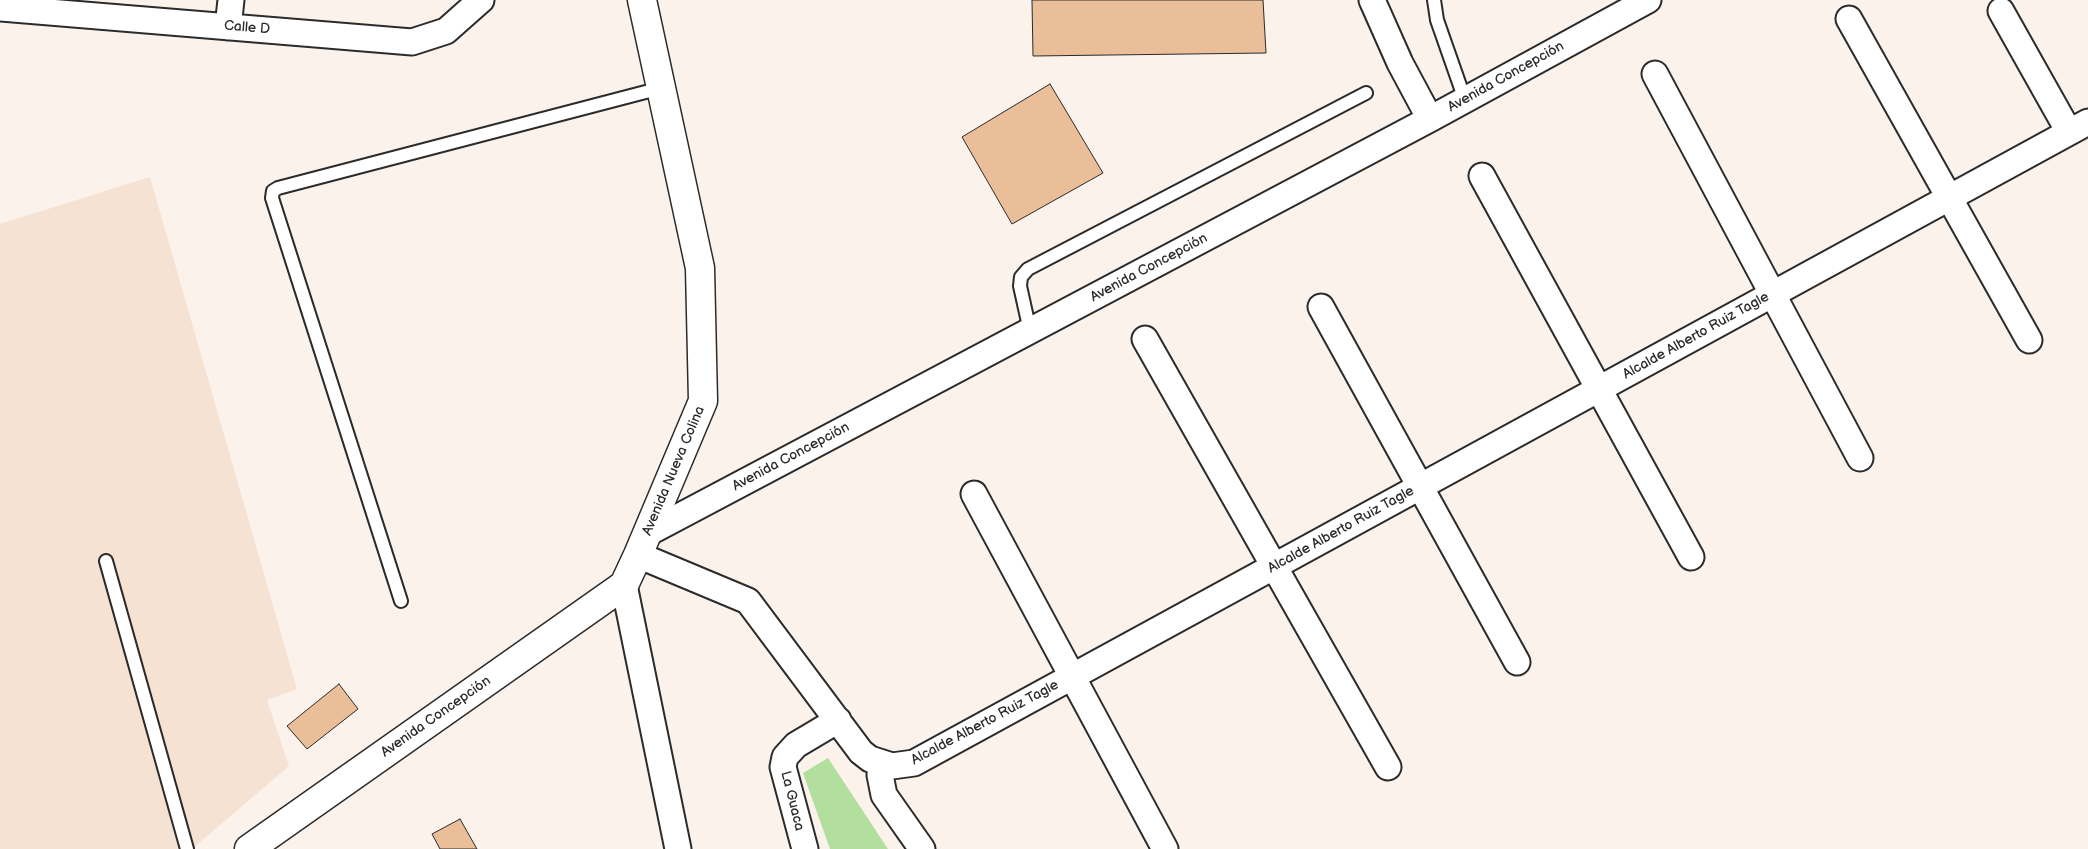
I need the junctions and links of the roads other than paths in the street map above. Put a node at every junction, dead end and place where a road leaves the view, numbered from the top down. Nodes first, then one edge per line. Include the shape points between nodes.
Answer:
1 (231, 0) edge
2 (481, 0) edge
3 (642, 0) edge
4 (1372, 0) edge
5 (1434, 0) edge
6 (1648, 0) edge
7 (25, 5) edge
8 (0, 8) edge
9 (2001, 11) dead end
10 (1849, 19) dead end
11 (228, 27) junction
12 (1654, 74) dead end
13 (661, 88) junction
14 (1366, 93) dead end
15 (1465, 100) junction
16 (1430, 119) junction
17 (2078, 127) edge
18 (1482, 176) dead end
19 (1949, 198) junction
20 (1772, 294) junction
21 (1321, 307) dead end
22 (1030, 331) junction
23 (1145, 339) dead end
24 (2029, 340) dead end
25 (1599, 389) junction
26 (1860, 458) dead end
27 (1420, 486) junction
28 (974, 494) dead end
29 (643, 544) junction
30 (1691, 557) dead end
31 (106, 560) dead end
32 (1274, 567) junction
33 (624, 585) junction
34 (401, 601) dead end
35 (1518, 662) dead end
36 (1072, 676) junction
37 (838, 720) junction
38 (881, 764) junction
39 (1388, 767) dead end
40 (187, 849) edge
41 (249, 849) edge
42 (678, 849) edge
43 (805, 849) edge
44 (922, 849) edge
45 (1165, 849) edge

1 - 11 street
2 - 11 street, Calle D via 446,31 412,42
3 - 13 street, Avenida Nueva Colina
4 - 16 street
5 - 15 lane via 1436,20
6 - 15 street, Avenida Concepción
7 - 8 street, Calle D
7 - 11 street, Calle D
9 - 17 street
10 - 19 street
12 - 20 street
13 - 29 street, Avenida Nueva Colina via 700,268 703,401
13 - 34 lane via 273,191 272,198
14 - 22 lane via 1028,269 1020,277 1020,286
15 - 16 street, Avenida Concepción
16 - 22 street, Avenida Concepción
17 - 19 street, Alcalde Alberto Ruiz Tagle
18 - 25 street
19 - 20 street, Alcalde Alberto Ruiz Tagle
19 - 24 street
20 - 25 street, Alcalde Alberto Ruiz Tagle
20 - 26 street
21 - 27 street
22 - 29 street, Avenida Concepción
23 - 32 street
25 - 27 street, Alcalde Alberto Ruiz Tagle
25 - 30 street
27 - 32 street, Alcalde Alberto Ruiz Tagle
27 - 35 street
28 - 36 street
29 - 33 street, Avenida Nueva Colina
29 - 37 street via 748,601
31 - 40 lane
32 - 36 street, Alcalde Alberto Ruiz Tagle
32 - 39 street
33 - 41 street, Avenida Concepción
33 - 42 street
36 - 38 street, Alcalde Alberto Ruiz Tagle via 914,762 892,766
36 - 45 street
37 - 38 street via 861,752
37 - 43 street, La Guaca via 796,745 785,757 783,767
38 - 44 street via 880,780 884,795

